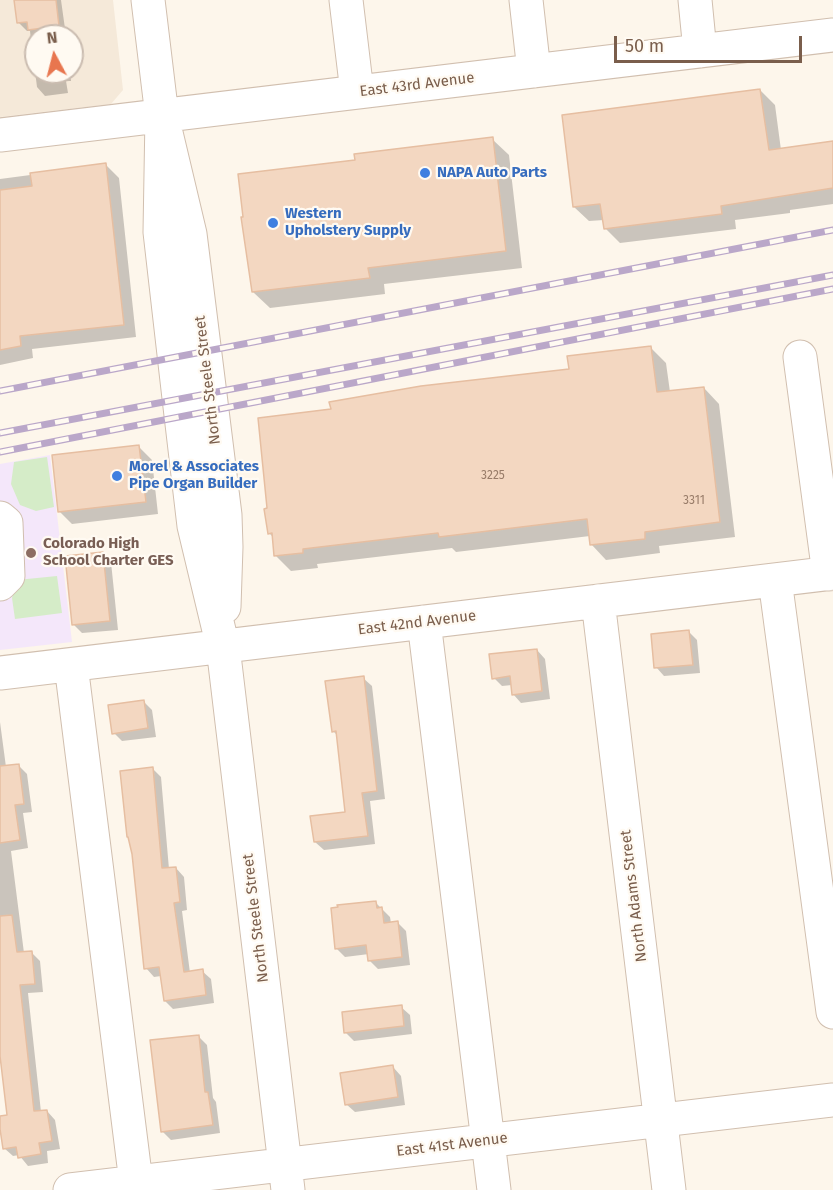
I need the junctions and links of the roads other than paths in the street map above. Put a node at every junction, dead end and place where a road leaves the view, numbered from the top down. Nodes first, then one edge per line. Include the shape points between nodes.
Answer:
1 (148, 0) edge
2 (346, 0) edge
3 (526, 0) edge
4 (695, 0) edge
5 (833, 35) edge
6 (700, 51) junction
7 (534, 71) junction
8 (357, 92) junction
9 (162, 116) junction
10 (0, 135) edge
11 (800, 357) dead end
12 (0, 518) edge
13 (831, 573) edge
14 (775, 580) junction
15 (0, 584) edge
16 (598, 601) junction
17 (424, 622) junction
18 (223, 647) junction
19 (71, 665) junction
20 (0, 673) edge
21 (833, 1012) edge
22 (833, 1100) edge
23 (661, 1120) junction
24 (488, 1141) junction
25 (287, 1177) edge
26 (137, 1186) edge
27 (70, 1190) edge
28 (494, 1190) edge
29 (669, 1190) edge

1 - 9 street, North Steele Street
2 - 8 street
3 - 7 street
4 - 6 street
5 - 6 street, East 43rd Avenue
6 - 7 street, East 43rd Avenue
7 - 8 street, East 43rd Avenue
8 - 9 street, East 43rd Avenue
9 - 10 street, East 43rd Avenue
9 - 18 street, North Steele Street via 190,234 225,515
11 - 13 street
12 - 15 street via 6,523 8,576
13 - 14 street, East 42nd Avenue
14 - 16 street, East 42nd Avenue
14 - 21 street
16 - 17 street, East 42nd Avenue
16 - 23 street, North Adams Street
17 - 18 street, East 42nd Avenue
17 - 24 street
18 - 19 street, East 42nd Avenue
18 - 25 street, North Steele Street
19 - 20 street, East 42nd Avenue
19 - 26 street
22 - 23 street, East 41st Avenue
23 - 24 street, East 41st Avenue
23 - 29 street, North Adams Street
24 - 25 street, East 41st Avenue
24 - 28 street
25 - 26 street, East 41st Avenue
26 - 27 street, East 41st Avenue

